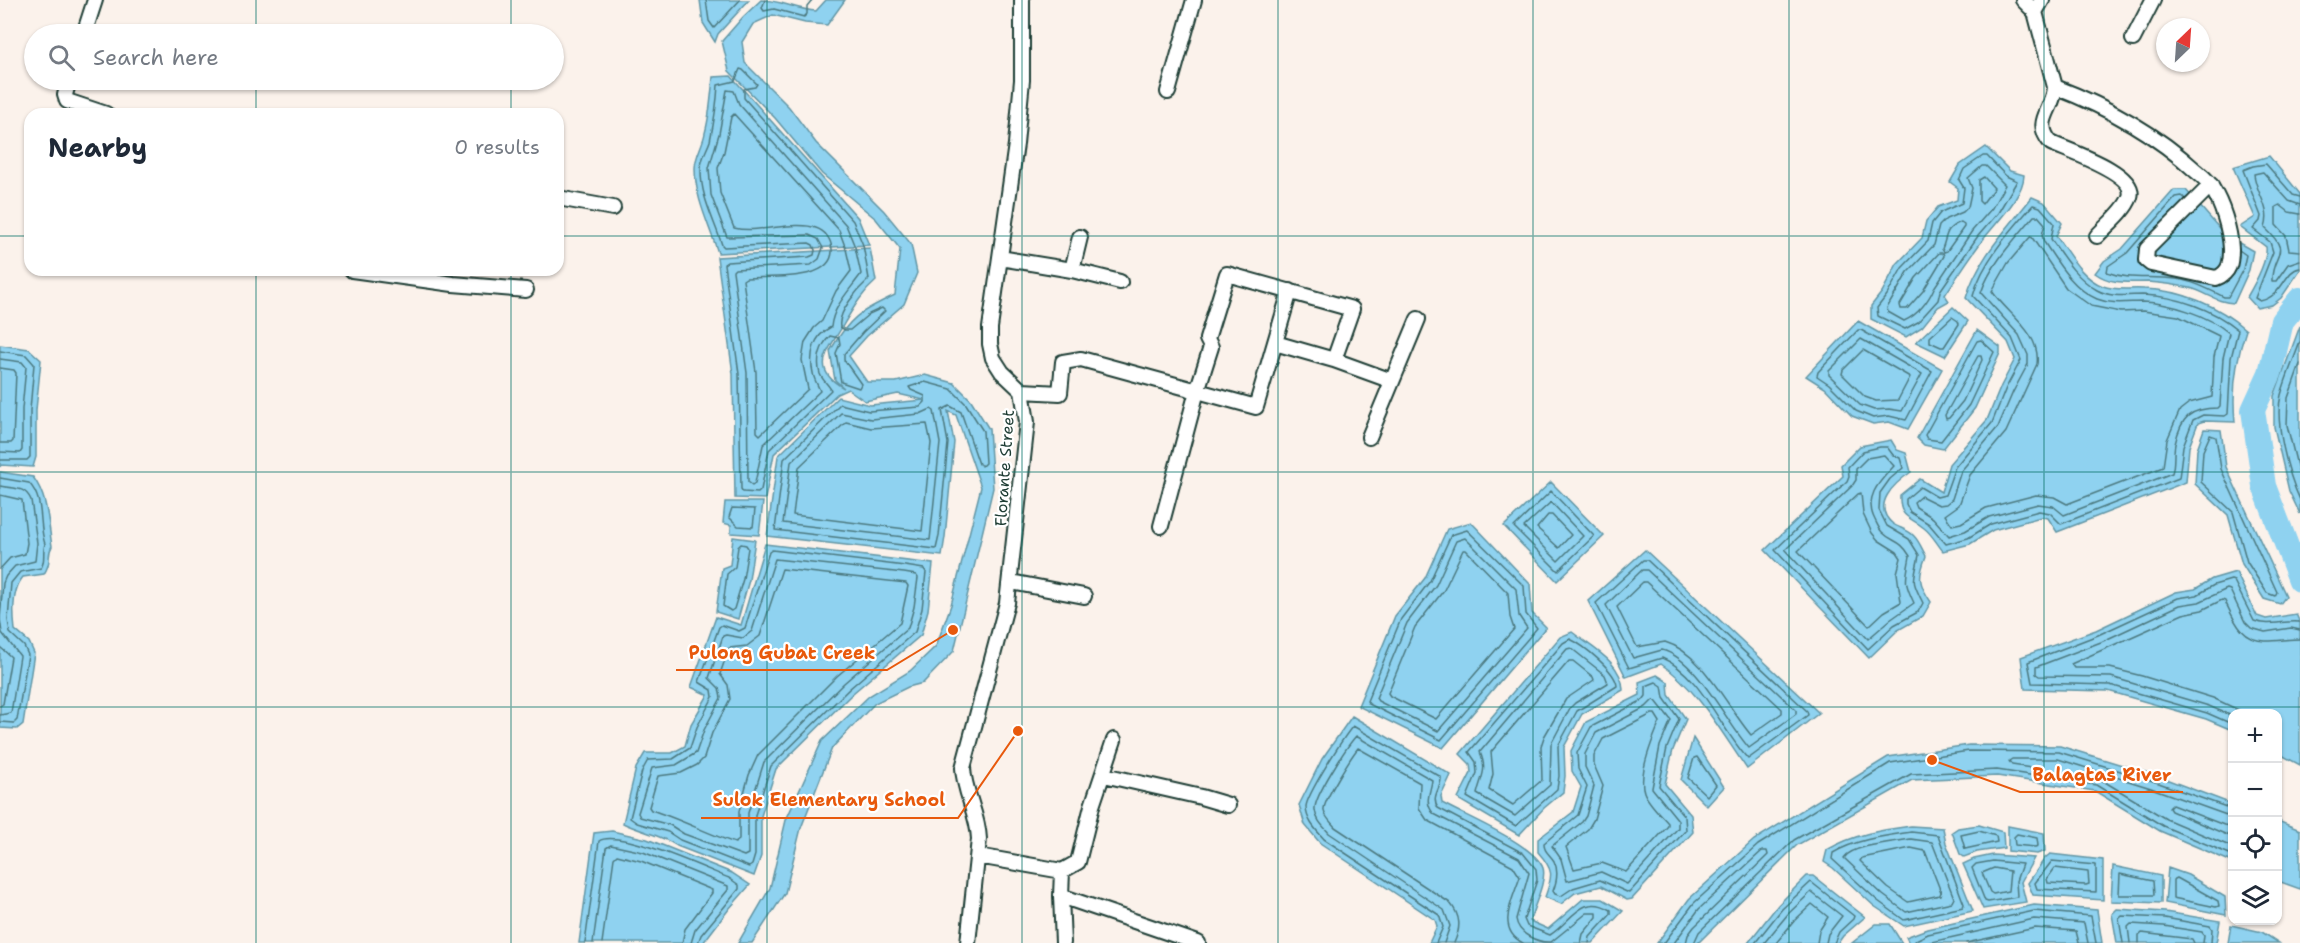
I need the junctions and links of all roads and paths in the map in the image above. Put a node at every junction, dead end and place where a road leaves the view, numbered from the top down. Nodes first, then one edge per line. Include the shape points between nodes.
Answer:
1 (95, 0) edge
2 (1022, 0) edge
3 (1194, 0) edge
4 (2023, 0) edge
5 (2153, 0) edge
6 (2038, 6) edge
7 (87, 24) edge
8 (2133, 39) dead end
9 (2055, 87) junction
10 (65, 90) edge
11 (1168, 93) dead end
12 (88, 108) edge
13 (2211, 185) junction
14 (564, 199) edge
15 (613, 208) dead end
16 (2097, 236) dead end
17 (1080, 237) dead end
18 (999, 258) junction
19 (1071, 270) junction
20 (395, 276) edge
21 (1120, 282) dead end
22 (526, 290) dead end
23 (1290, 291) junction
24 (1418, 320) dead end
25 (1275, 343) junction
26 (1334, 360) junction
27 (1392, 381) junction
28 (1197, 391) junction
29 (1022, 392) junction
30 (1369, 437) dead end
31 (1161, 526) dead end
32 (1011, 582) junction
33 (1084, 596) dead end
34 (1114, 740) dead end
35 (1104, 775) junction
36 (1228, 805) dead end
37 (978, 856) junction
38 (1062, 871) junction
39 (1061, 896) junction
40 (968, 943) edge
41 (1063, 943) edge
42 (1198, 943) edge

1 - 7 street
2 - 18 street, Florante Street via 1022,80
3 - 11 street
4 - 6 street
5 - 8 street
6 - 9 street
9 - 13 street via 2140,130 2182,158
9 - 16 street via 2042,128 2044,135 2051,143 2114,171 2130,188 2127,203
10 - 12 street via 67,101
13 - 13 street via 2231,243 2228,270 2216,278 2146,260 2147,249
14 - 15 street
17 - 19 street
18 - 19 street
18 - 29 street, Florante Street via 990,344 998,366
19 - 21 street
20 - 22 street
23 - 25 street
23 - 26 street via 1352,309
23 - 28 street via 1227,274 1207,339 1211,347
24 - 27 street
25 - 26 street
25 - 28 street via 1257,407
26 - 27 street
27 - 30 street
28 - 29 street via 1081,359 1063,362 1060,393
28 - 31 street
29 - 32 street, Florante Street via 1027,422
32 - 33 street
32 - 37 street, Florante Street via 963,768 978,825
34 - 35 street
35 - 36 street
35 - 38 street via 1078,862
37 - 38 street
37 - 40 street, Florante Street
38 - 39 street
39 - 41 street
39 - 42 street

